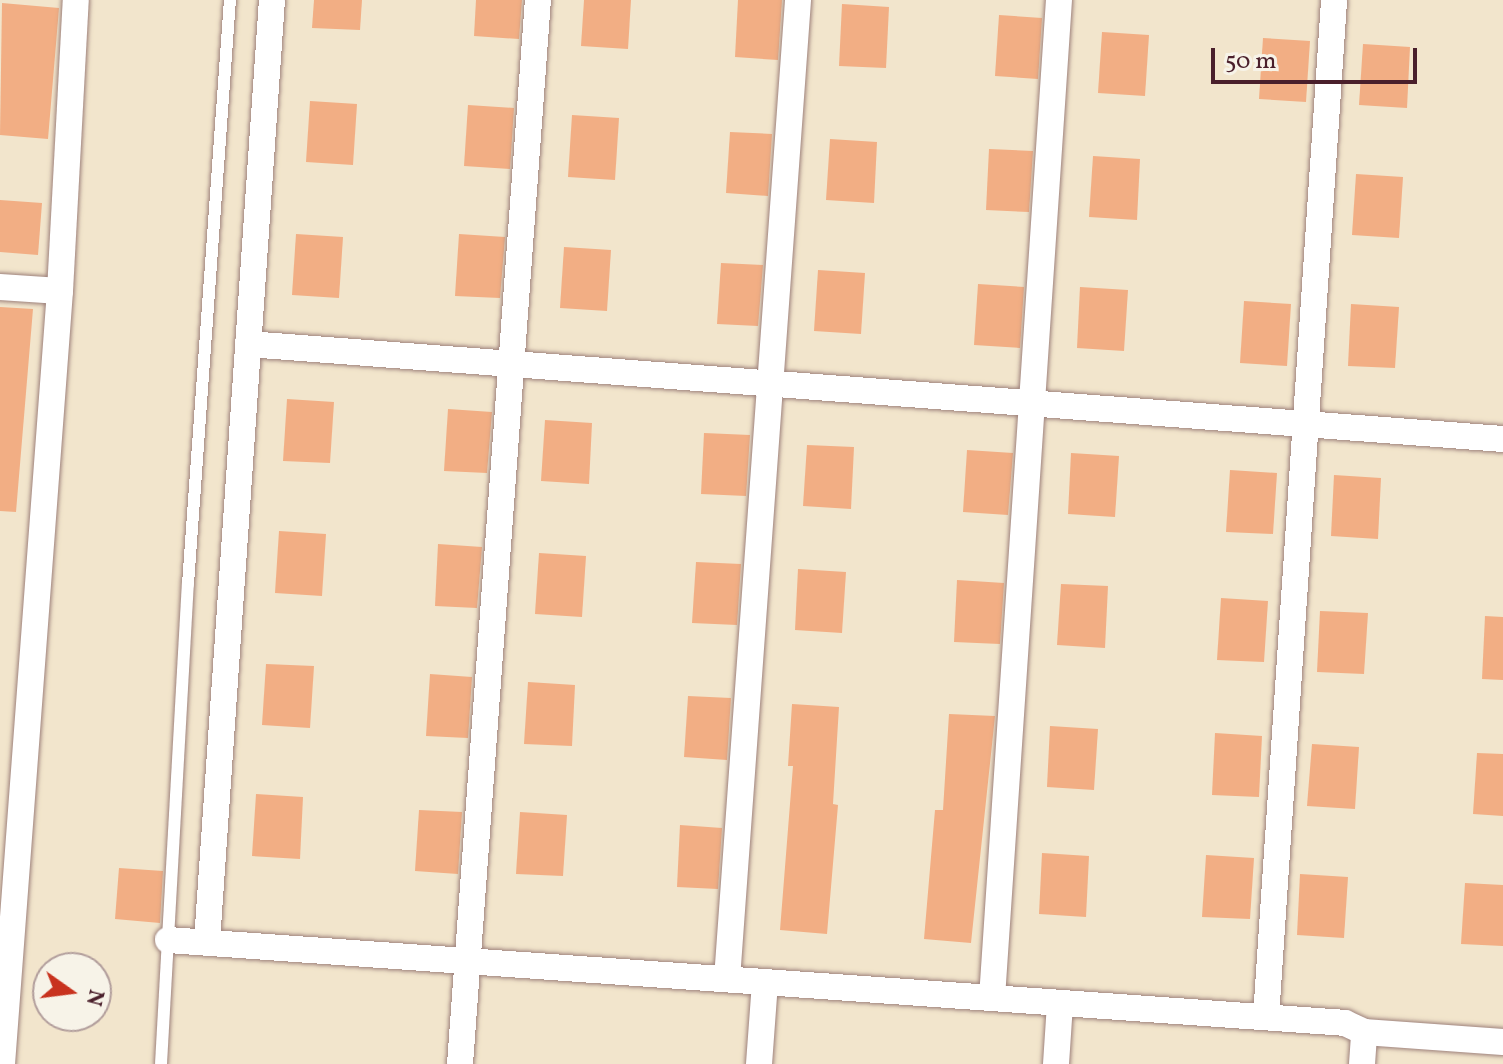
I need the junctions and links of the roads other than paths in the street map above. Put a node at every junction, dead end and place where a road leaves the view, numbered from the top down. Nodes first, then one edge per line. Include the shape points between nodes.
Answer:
1 (76, 0) edge
2 (230, 0) edge
3 (272, 0) edge
4 (538, 0) edge
5 (798, 0) edge
6 (1059, 0) edge
7 (1334, 0) edge
8 (0, 287) edge
9 (60, 291) junction
10 (248, 344) junction
11 (510, 364) junction
12 (770, 384) junction
13 (1032, 403) junction
14 (1306, 424) junction
15 (1503, 439) edge
16 (8, 834) edge
17 (168, 940) junction
18 (207, 941) junction
19 (466, 961) junction
20 (727, 979) junction
21 (765, 982) junction
22 (992, 998) junction
23 (1060, 1003) junction
24 (1266, 1017) junction
25 (1364, 1032) junction
26 (1503, 1042) edge
27 (2, 1064) edge
28 (161, 1064) edge
29 (460, 1064) edge
30 (759, 1064) edge
31 (1056, 1064) edge
32 (1362, 1064) edge

1 - 9 street
2 - 17 lane
3 - 10 street
4 - 11 street
5 - 12 street
6 - 13 street
7 - 14 street
8 - 9 street
9 - 16 street
10 - 11 street
10 - 18 street
11 - 12 street
11 - 19 street
12 - 13 street
12 - 20 street
13 - 14 street
13 - 22 street
14 - 15 street
14 - 24 street
16 - 27 street
17 - 18 street
17 - 28 lane
18 - 19 street
19 - 20 street
19 - 29 street
20 - 21 street
21 - 22 street
21 - 30 street
22 - 23 street
23 - 24 street
23 - 31 street
24 - 25 street via 1345,1023
25 - 26 street
25 - 32 street

